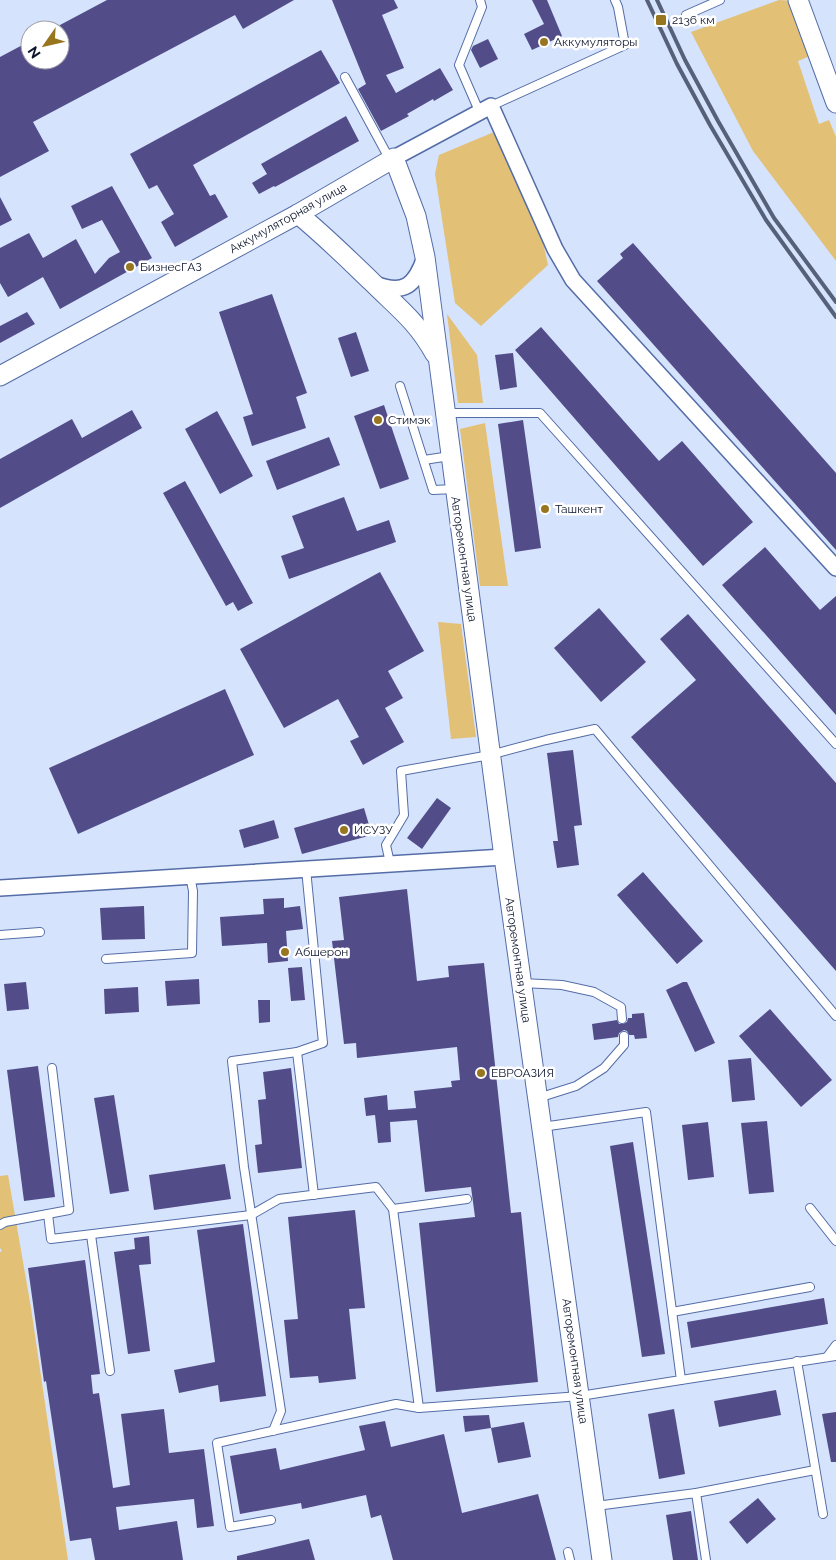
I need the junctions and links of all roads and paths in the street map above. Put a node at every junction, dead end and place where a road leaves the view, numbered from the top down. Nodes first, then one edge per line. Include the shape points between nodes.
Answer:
1 (480, 0) edge
2 (615, 0) edge
3 (720, 0) edge
4 (798, 0) edge
5 (686, 15) dead end
6 (345, 77) dead end
7 (836, 103) edge
8 (485, 109) junction
9 (392, 159) junction
10 (298, 214) junction
11 (425, 258) junction
12 (373, 284) junction
13 (438, 359) junction
14 (0, 376) edge
15 (400, 386) dead end
16 (445, 413) junction
17 (450, 456) junction
18 (424, 460) junction
19 (455, 489) junction
20 (836, 568) edge
21 (836, 744) edge
22 (490, 755) junction
23 (504, 857) junction
24 (390, 864) junction
25 (306, 869) junction
26 (190, 876) junction
27 (0, 888) edge
28 (40, 932) dead end
29 (0, 935) edge
30 (106, 959) dead end
31 (521, 983) junction
32 (836, 1016) edge
33 (622, 1019) dead end
34 (624, 1036) dead end
35 (297, 1052) junction
36 (52, 1068) dead end
37 (538, 1098) junction
38 (542, 1126) junction
39 (314, 1195) junction
40 (467, 1199) dead end
41 (810, 1208) dead end
42 (393, 1209) junction
43 (48, 1214) junction
44 (251, 1215) junction
45 (0, 1225) edge
46 (91, 1235) junction
47 (836, 1240) edge
48 (810, 1287) dead end
49 (672, 1312) junction
50 (836, 1345) edge
51 (836, 1356) edge
52 (827, 1357) junction
53 (797, 1361) junction
54 (110, 1371) dead end
55 (681, 1380) junction
56 (580, 1396) junction
57 (419, 1408) junction
58 (273, 1431) junction
59 (815, 1470) junction
60 (696, 1493) junction
61 (595, 1506) junction
62 (823, 1514) dead end
63 (271, 1520) dead end
64 (602, 1560) edge
65 (706, 1560) edge

1 - 8 lane via 482,6 459,64
2 - 8 lane via 626,45
3 - 5 lane
4 - 7 street
6 - 9 lane
8 - 9 street
8 - 20 street via 573,280
9 - 10 street, Аккумуляторная улица
9 - 11 street via 416,216
10 - 12 street via 330,240
10 - 14 street, Аккумуляторная улица
11 - 12 street via 419,272 407,286 389,289
11 - 13 street
12 - 13 street via 409,317
13 - 16 street, Авторемонтная улица
15 - 18 lane
16 - 17 street, Авторемонтная улица
16 - 21 lane via 540,413
17 - 18 lane
17 - 19 street, Авторемонтная улица
18 - 19 lane via 433,490
19 - 22 street, Авторемонтная улица
22 - 23 street, Авторемонтная улица
22 - 24 lane via 401,771 404,815 386,845
22 - 32 lane via 595,729
23 - 24 street
23 - 31 street, Авторемонтная улица
24 - 25 street
25 - 26 street
25 - 35 lane via 323,1043
26 - 27 street
26 - 30 lane via 193,891 192,953
28 - 29 lane
31 - 33 lane via 562,985 594,992 621,1007
31 - 37 street, Авторемонтная улица
34 - 37 lane via 624,1045 604,1068 576,1086
35 - 39 lane
35 - 44 lane via 232,1061
36 - 43 lane via 69,1210
37 - 38 street, Авторемонтная улица
38 - 49 lane via 646,1112
38 - 56 street, Авторемонтная улица
39 - 42 lane via 376,1187
39 - 44 lane via 278,1199
40 - 42 lane
41 - 47 lane
42 - 57 lane
43 - 45 lane
43 - 46 lane via 52,1239
44 - 46 lane
44 - 58 lane via 281,1410
46 - 54 lane
48 - 49 lane
49 - 55 lane
50 - 52 lane
51 - 52 lane
52 - 53 lane
53 - 55 lane
53 - 59 lane
55 - 56 lane
56 - 57 lane
56 - 61 street, Авторемонтная улица
57 - 58 lane via 396,1404
58 - 63 lane via 217,1443 230,1527
59 - 60 lane
59 - 62 lane
60 - 61 lane
60 - 65 lane
61 - 64 street, Авторемонтная улица

